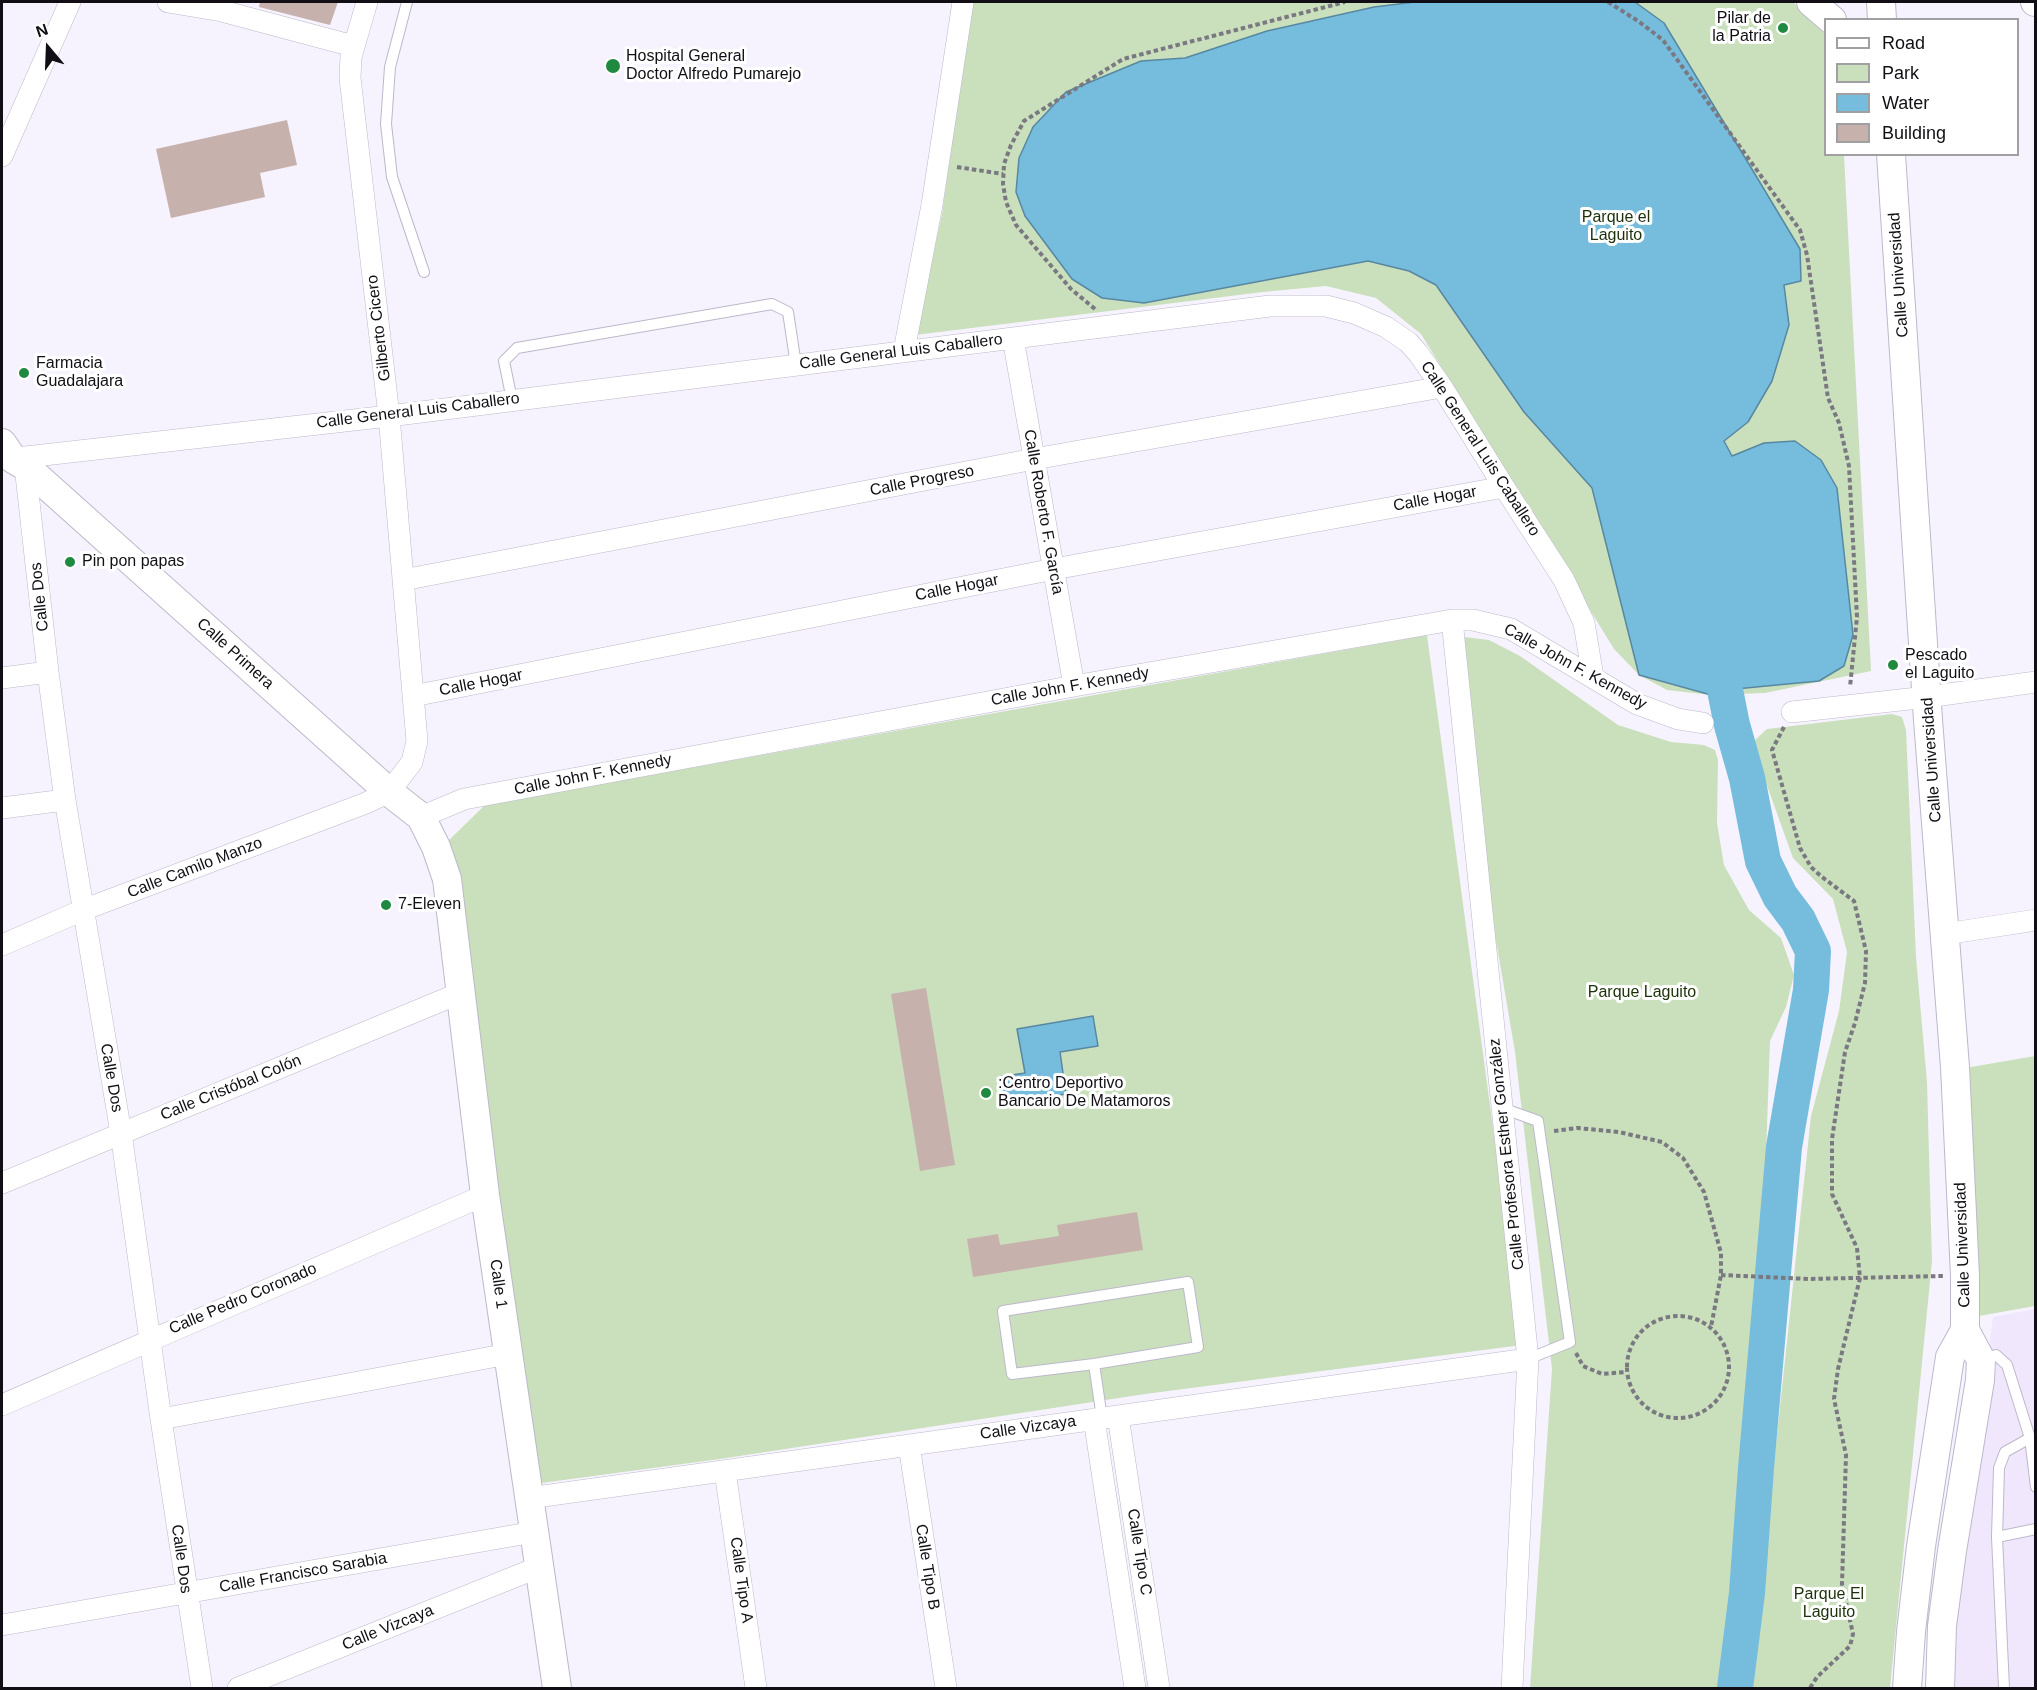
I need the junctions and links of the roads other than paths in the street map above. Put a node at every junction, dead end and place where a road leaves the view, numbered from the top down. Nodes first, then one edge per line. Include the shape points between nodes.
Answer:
1 (70, 2) edge
2 (168, 2) edge
3 (367, 2) edge
4 (407, 2) edge
5 (963, 2) edge
6 (1811, 2) edge
7 (1881, 2) edge
8 (1830, 18) edge
9 (1882, 18) edge
10 (353, 46) junction
11 (2, 156) edge
12 (1891, 156) edge
13 (424, 272) dead end
14 (1013, 338) junction
15 (904, 351) junction
16 (796, 365) junction
17 (1442, 387) junction
18 (512, 400) junction
19 (389, 416) junction
20 (10, 457) edge
21 (1034, 459) junction
22 (1504, 487) junction
23 (1054, 569) junction
24 (403, 580) junction
25 (1452, 620) junction
26 (48, 672) junction
27 (1593, 677) junction
28 (2, 678) edge
29 (2036, 682) edge
30 (1074, 686) junction
31 (413, 696) junction
32 (1927, 697) junction
33 (1792, 712) road end
34 (1703, 723) dead end
35 (389, 792) junction
36 (65, 800) junction
37 (2, 808) edge
38 (422, 817) junction
39 (447, 879) joint
40 (83, 910) junction
41 (2036, 920) edge
42 (1945, 934) junction
43 (2, 945) edge
44 (460, 993) junction
45 (1502, 1108) junction
46 (121, 1133) junction
47 (2, 1183) edge
48 (485, 1195) junction
49 (149, 1340) junction
50 (1966, 1353) junction
51 (508, 1354) junction
52 (1528, 1359) junction
53 (1094, 1364) junction
54 (2, 1405) edge
55 (1105, 1417) junction
56 (161, 1419) junction
57 (2030, 1438) junction
58 (909, 1445) junction
59 (725, 1470) junction
60 (2036, 1487) edge
61 (529, 1498) junction
62 (2036, 1529) edge
63 (534, 1532) junction
64 (1997, 1537) junction
65 (1921, 1546) junction
66 (1952, 1551) junction
67 (539, 1567) junction
68 (186, 1594) junction
69 (2, 1625) edge
70 (202, 1689) edge
71 (238, 1689) edge
72 (557, 1689) edge
73 (756, 1689) edge
74 (946, 1689) edge
75 (1135, 1689) edge
76 (1160, 1689) edge
77 (1512, 1689) edge
78 (1907, 1689) edge
79 (1940, 1689) edge
80 (2004, 1689) edge

1 - 11 street
2 - 10 street via 222,11
3 - 10 street, Gilberto Cicero
4 - 13 lane via 390,67 387,124 392,177
5 - 15 street
6 - 8 street
7 - 9 street
10 - 19 street, Gilberto Cicero via 350,78
12 - 32 street, Calle Universidad
14 - 15 street, Calle General Luis Caballero
14 - 17 street, Calle General Luis Caballero via 1270,306 1326,306 1386,327 1408,342
14 - 21 street, Calle Roberto F. García
15 - 16 street, Calle General Luis Caballero
16 - 18 street, Calle General Luis Caballero
16 - 18 lane via 788,312 772,304 517,348 504,361
17 - 21 street, Calle Progreso
17 - 22 street, Calle General Luis Caballero
18 - 19 street, Calle General Luis Caballero
19 - 20 street, Calle General Luis Caballero
19 - 24 street, Gilberto Cicero
20 - 26 street, Calle Dos
20 - 35 street, Calle Primera
21 - 23 street, Calle Roberto F. García
21 - 24 street, Calle Progreso
22 - 23 street, Calle Hogar
22 - 27 street, Calle General Luis Caballero via 1573,598 1584,623
23 - 30 street, Calle Roberto F. García
23 - 31 street, Calle Hogar
24 - 31 street, Gilberto Cicero
25 - 27 street, Calle John F. Kennedy via 1473,620 1510,629
25 - 30 street, Calle John F. Kennedy
25 - 45 street, Calle Profesora Esther González
26 - 28 street
26 - 36 street, Calle Dos
27 - 34 street, Calle John F. Kennedy via 1637,704 1678,719
29 - 32 street
30 - 38 street, Calle John F. Kennedy via 464,799
31 - 35 street, Gilberto Cicero via 417,741 412,762
32 - 33 street
32 - 42 street, Calle Universidad
35 - 38 street, Calle Primera
35 - 40 street, Calle Camilo Manzo
36 - 37 street
36 - 40 street, Calle Dos
38 - 39 street, Calle Primera
39 - 44 street, Calle 1
40 - 43 street, Calle Camilo Manzo
40 - 46 street, Calle Dos
41 - 42 street
42 - 50 street, Calle Universidad via 1955,1067
44 - 46 street, Calle Cristóbal Colón
44 - 48 street, Calle 1
45 - 52 street, Calle Profesora Esther González
45 - 52 lane via 1538,1121 1570,1342
46 - 47 street, Calle Cristóbal Colón
46 - 49 street, Calle Dos
48 - 49 street, Calle Pedro Coronado
48 - 51 street, Calle 1
49 - 54 street, Calle Pedro Coronado
49 - 56 street, Calle Dos
50 - 57 lane via 1996,1355 2007,1365
50 - 65 street, Calle Universidad
50 - 66 street, Calle Universidad via 1980,1380
51 - 56 street
51 - 61 street, Calle 1
52 - 55 street, Calle Vizcaya
52 - 77 street, Calle Profesora Esther González
53 - 53 lane via 1012,1374 1004,1311 1188,1282 1198,1347
53 - 55 lane
55 - 58 street, Calle Vizcaya
55 - 75 street, Calle Tipo C
55 - 76 street, Calle Tipo C
56 - 68 street, Calle Dos
57 - 60 lane
57 - 64 lane via 2005,1452 1999,1468
58 - 59 street, Calle Vizcaya
58 - 74 street, Calle Tipo B
59 - 61 street, Calle Vizcaya
59 - 73 street, Calle Tipo A
61 - 63 street, Calle 1
62 - 64 lane
63 - 67 street, Calle 1
63 - 68 street, Calle Francisco Sarabia
64 - 80 lane
65 - 66 street
65 - 78 street, Calle Universidad
66 - 79 street, Calle Universidad via 1942,1626
67 - 71 street, Calle Vizcaya
67 - 72 street, Calle 1
68 - 69 street, Calle Francisco Sarabia
68 - 70 street, Calle Dos

